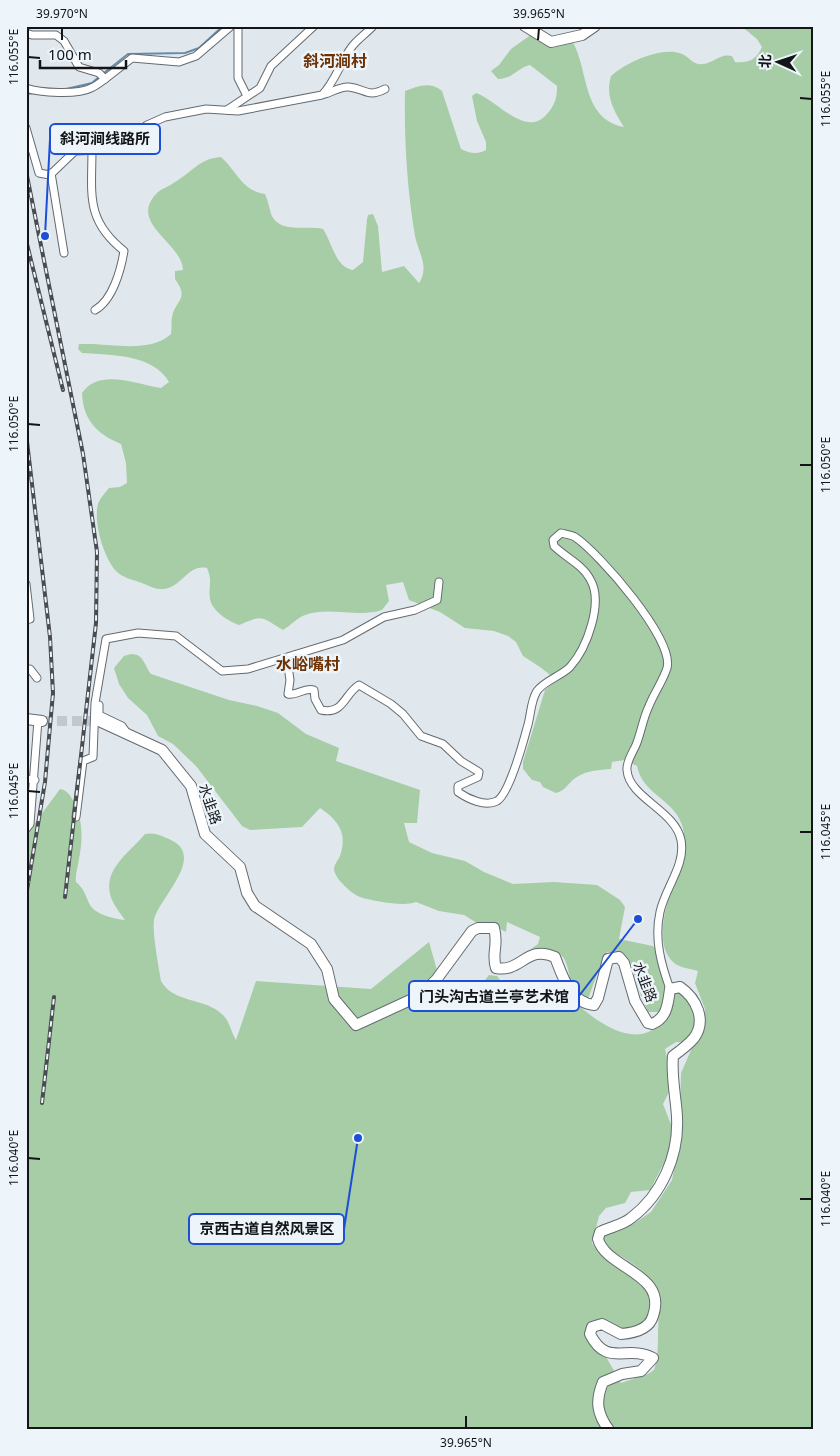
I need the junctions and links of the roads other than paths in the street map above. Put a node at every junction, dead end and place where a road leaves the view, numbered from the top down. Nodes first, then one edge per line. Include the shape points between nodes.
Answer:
1 (230, 26) edge
2 (238, 26) edge
3 (314, 26) edge
4 (373, 26) edge
5 (525, 26) edge
6 (595, 26) edge
7 (26, 33) edge
8 (103, 77) junction
9 (26, 88) edge
10 (385, 89) dead end
11 (322, 95) junction
12 (247, 96) junction
13 (227, 110) junction
14 (26, 128) edge
15 (92, 149) junction
16 (52, 173) junction
17 (64, 253) dead end
18 (96, 310) dead end
19 (439, 582) dead end
20 (26, 584) edge
21 (26, 620) edge
22 (295, 655) junction
23 (26, 670) edge
24 (36, 678) dead end
25 (98, 688) junction
26 (26, 719) edge
27 (40, 720) joint
28 (99, 721) tunnel mouth
29 (127, 734) junction
30 (26, 779) edge
31 (34, 780) junction
32 (76, 817) dead end
33 (26, 830) edge
34 (670, 990) junction
35 (609, 1430) edge

1 - 8 street via 196,56 179,62 132,58
2 - 12 street via 238,78
3 - 12 street via 278,58 260,88
4 - 11 street via 352,46 336,71 332,85
5 - 6 street via 551,42 582,35
7 - 8 street via 56,35 64,41 79,67
8 - 9 street via 90,89 43,91
10 - 11 street via 374,94 345,87
11 - 13 street via 238,111
12 - 13 street
13 - 15 street via 166,117 148,125 128,141
14 - 16 street via 39,173
15 - 16 street via 75,151
15 - 18 street via 93,213 108,238 124,251 109,295
16 - 17 street
19 - 22 street via 437,600 415,610 384,617 343,640
20 - 21 street via 30,619
22 - 25 street via 228,672 214,666 176,636 138,633 106,639
22 - 34 street via 288,666 288,694 309,688 314,690 321,710 327,712 344,704 351,690 359,685 369,690 403,714 420,736 443,744 479,772 478,777 458,786 458,792 469,800 495,802 501,798 510,778 528,728 536,691 571,666 590,630 596,596 590,578 554,546 553,540 561,534 574,536 611,571 644,614 666,654 667,666 626,768 629,782 668,817 681,838 682,851 660,911 657,934 661,964
23 - 24 street via 30,669
25 - 29 street via 99,715 122,726
25 - 32 street via 93,757 83,761
26 - 27 street
27 - 31 street
28 - 29 street, 水韭路
29 - 34 street, 水韭路 via 162,750 191,786 205,834 240,867 254,906 311,944 327,969 334,999 356,1025 419,996 436,980 472,931 478,928 494,928 497,941 493,960 496,968 513,967 541,951 548,953 554,957 572,993 585,1004 594,1005 608,959 614,957 624,963 635,1001 648,1023 662,1017 668,1007
30 - 31 street
31 - 33 street via 30,824
34 - 35 street, 水韭路 via 680,987 686,991 700,1015 695,1037 673,1056 677,1119 670,1164 663,1182 643,1208 630,1220 600,1232 598,1239 604,1251 638,1274 654,1294 652,1321 645,1328 621,1334 602,1324 592,1327 590,1334 596,1347 606,1354 645,1354 653,1358 641,1371 603,1382 597,1395 598,1415

